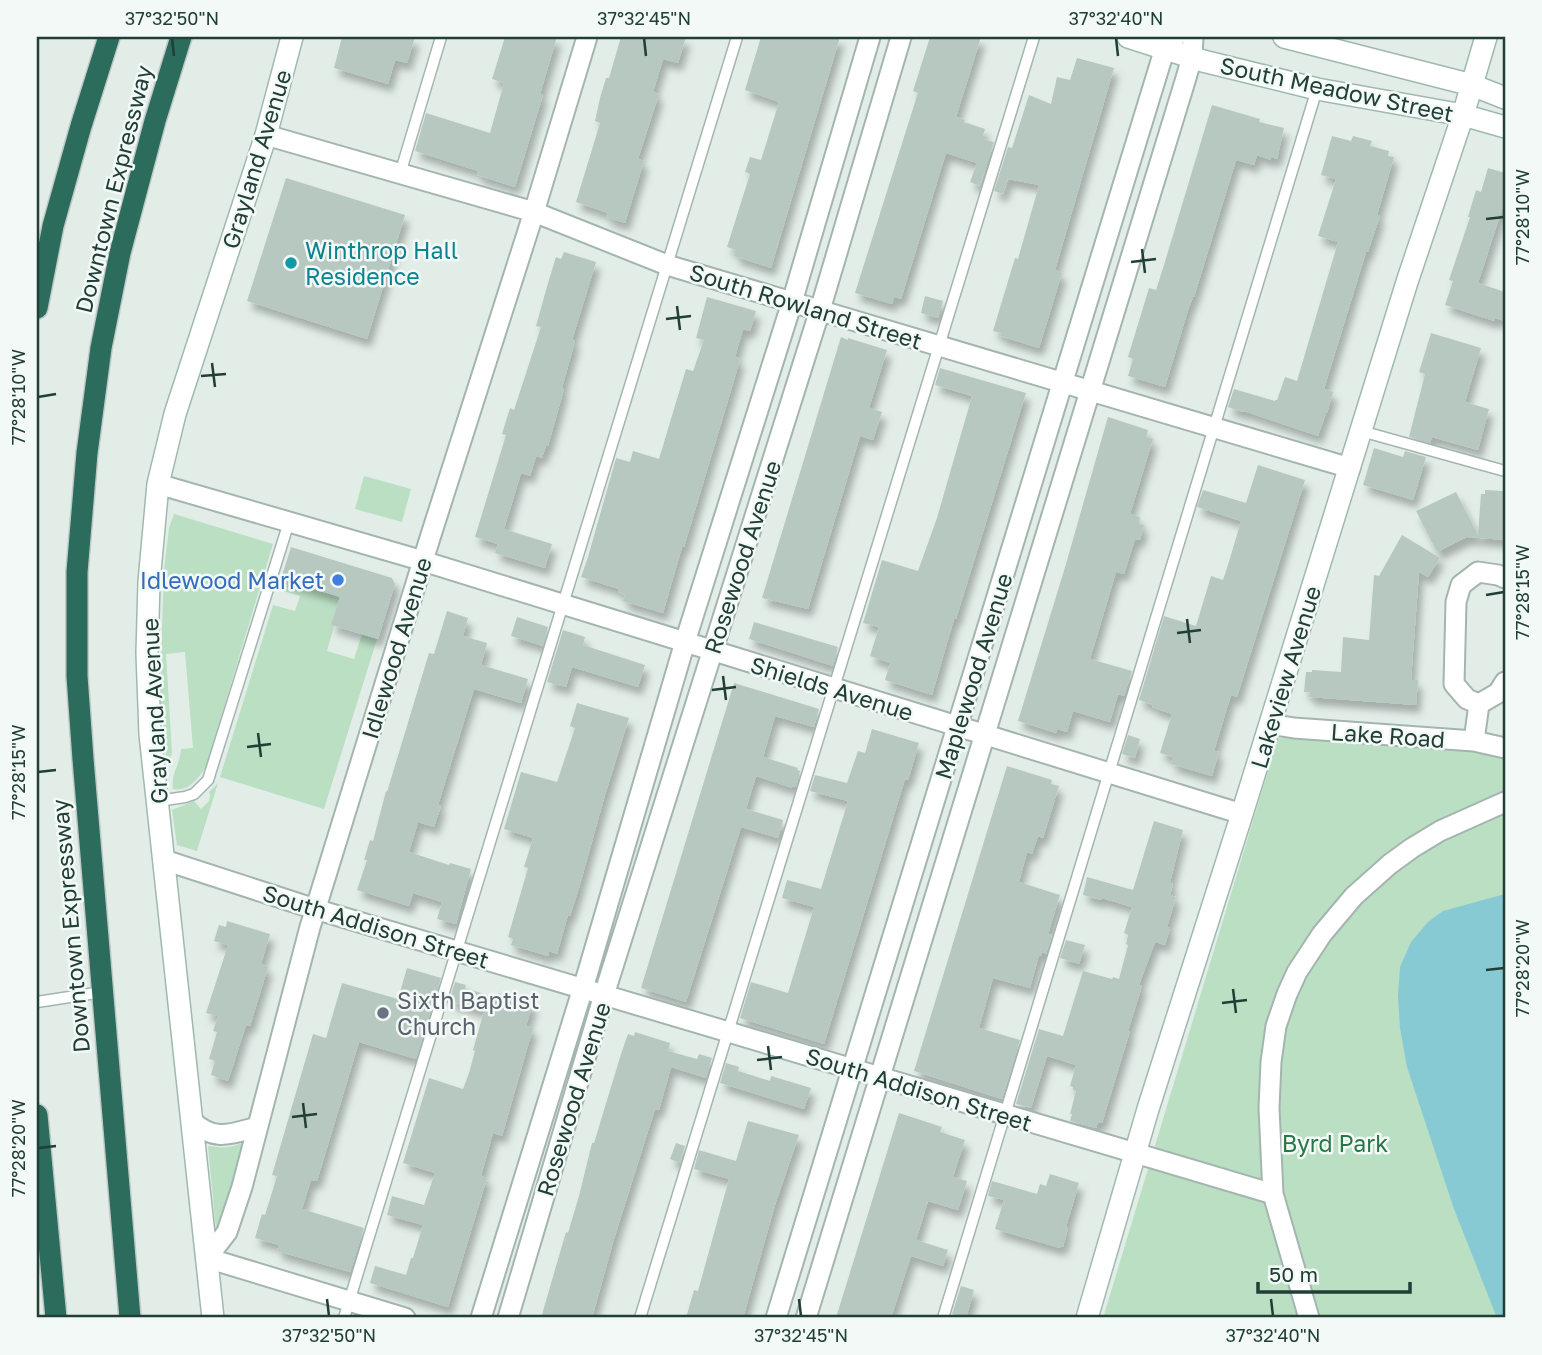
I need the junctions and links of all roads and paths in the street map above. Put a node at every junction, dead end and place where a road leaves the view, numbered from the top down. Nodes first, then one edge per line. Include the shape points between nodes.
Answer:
1 (109, 37) edge
2 (181, 37) edge
3 (292, 37) edge
4 (441, 37) edge
5 (587, 37) edge
6 (737, 37) edge
7 (870, 37) edge
8 (901, 37) edge
9 (1034, 37) edge
10 (1128, 37) edge
11 (1284, 37) edge
12 (1486, 37) edge
13 (1170, 42) edge
14 (1325, 42) edge
15 (1193, 47) edge
16 (1472, 85) junction
17 (1317, 89) junction
18 (1505, 98) edge
19 (1463, 115) junction
20 (1505, 127) edge
21 (266, 135) junction
22 (400, 175) junction
23 (534, 212) junction
24 (667, 265) junction
25 (792, 302) junction
26 (37, 308) edge
27 (820, 310) junction
28 (939, 346) junction
29 (1063, 382) junction
30 (1090, 391) junction
31 (1214, 427) junction
32 (1361, 432) junction
33 (1350, 468) junction
34 (1505, 471) edge
35 (158, 484) junction
36 (289, 522) junction
37 (423, 562) junction
38 (1505, 578) edge
39 (563, 605) junction
40 (685, 642) junction
41 (712, 651) junction
42 (1505, 682) edge
43 (834, 688) junction
44 (1479, 704) junction
45 (1270, 723) junction
46 (957, 726) junction
47 (985, 735) junction
48 (1474, 741) junction
49 (1505, 748) edge
50 (1109, 773) junction
51 (158, 801) junction
52 (1505, 802) edge
53 (1242, 814) junction
54 (164, 860) junction
55 (315, 909) junction
56 (457, 951) junction
57 (583, 989) junction
58 (102, 992) junction
59 (604, 995) junction
60 (37, 1002) edge
61 (728, 1032) junction
62 (852, 1069) junction
63 (880, 1078) junction
64 (37, 1115) edge
65 (1004, 1115) junction
66 (192, 1121) junction
67 (257, 1127) junction
68 (1135, 1154) junction
69 (1273, 1194) junction
70 (207, 1258) junction
71 (347, 1310) edge
72 (56, 1318) edge
73 (130, 1318) edge
74 (213, 1318) edge
75 (405, 1318) edge
76 (481, 1318) edge
77 (508, 1318) edge
78 (640, 1318) edge
79 (776, 1318) edge
80 (806, 1318) edge
81 (943, 1318) edge
82 (1087, 1318) edge
83 (1309, 1318) edge

1 - 26 highway, Downtown Expressway via 53,226
2 - 58 highway, Downtown Expressway via 120,253 104,334 77,572 77,676
3 - 21 street, Grayland Avenue
4 - 22 lane
5 - 23 street, Idlewood Avenue
6 - 24 lane
7 - 25 street, Rosewood Avenue
8 - 27 street, Rosewood Avenue
9 - 28 lane
10 - 13 street, South Meadow Street
11 - 14 street, South Meadow Street
12 - 16 street, Lakeview Avenue
13 - 15 street, South Meadow Street
13 - 29 street, Maplewood Avenue
14 - 16 street, South Meadow Street
15 - 17 street, South Meadow Street
15 - 30 street, Maplewood Avenue
16 - 18 street, South Meadow Street
16 - 19 street, Lakeview Avenue
17 - 19 street, South Meadow Street
17 - 31 lane
19 - 20 street, South Meadow Street
19 - 32 street, Lakeview Avenue
21 - 22 street, South Rowland Street
21 - 35 street, Grayland Avenue via 175,414
22 - 23 street, South Rowland Street
23 - 24 street, South Rowland Street
23 - 37 street, Idlewood Avenue
24 - 25 street, South Rowland Street
24 - 39 lane
25 - 27 street, South Rowland Street
25 - 40 street, Rosewood Avenue
27 - 28 street, South Rowland Street
27 - 41 street, Rosewood Avenue
28 - 29 street, South Rowland Street
28 - 43 lane
29 - 30 street, South Rowland Street
29 - 46 street, Maplewood Avenue
30 - 31 street, South Rowland Street
30 - 47 street, Maplewood Avenue
31 - 33 street, South Rowland Street
31 - 50 lane
32 - 33 street, Lakeview Avenue
32 - 34 lane
33 - 45 street, Lakeview Avenue
35 - 36 street, Shields Avenue
35 - 51 street, Grayland Avenue via 147,653
36 - 37 street, Shields Avenue
36 - 51 lane via 208,780 194,794
37 - 39 street, Shields Avenue
37 - 55 street, Idlewood Avenue
38 - 44 street via 1478,572 1461,584 1456,602 1454,684 1467,699
39 - 40 street, Shields Avenue
39 - 56 lane
40 - 41 street, Shields Avenue
40 - 57 street, Rosewood Avenue
41 - 43 street, Shields Avenue
41 - 59 street, Rosewood Avenue
42 - 44 street via 1498,693
43 - 46 street, Shields Avenue
43 - 61 lane
44 - 48 street
45 - 48 street, Lake Road
45 - 53 street, Lakeview Avenue
46 - 47 street, Shields Avenue
46 - 62 street, Maplewood Avenue
47 - 50 street, Shields Avenue
47 - 63 street, Maplewood Avenue
48 - 49 street, Lake Road
50 - 53 street, Shields Avenue
50 - 65 lane
51 - 54 street, Grayland Avenue
52 - 69 street via 1440,831 1390,864 1354,896 1297,972 1276,1026 1270,1062
53 - 68 street, Lakeview Avenue
54 - 55 street, South Addison Street
54 - 66 street, Grayland Avenue
55 - 56 street, South Addison Street
55 - 67 street, Idlewood Avenue
56 - 57 street, South Addison Street
56 - 71 lane
57 - 59 street, South Addison Street
57 - 76 street, Rosewood Avenue
58 - 60 lane
58 - 73 highway, Downtown Expressway
59 - 61 street, South Addison Street
59 - 77 street, Rosewood Avenue
61 - 62 street, South Addison Street
61 - 78 lane
62 - 63 street, South Addison Street
62 - 79 street, Maplewood Avenue
63 - 65 street, South Addison Street
63 - 80 street, Maplewood Avenue
64 - 72 highway
65 - 68 street, South Addison Street
65 - 81 lane
66 - 67 street via 218,1135
66 - 70 street, Grayland Avenue
67 - 70 street, Idlewood Avenue via 227,1233
68 - 69 street, South Addison Street
68 - 82 street, Lakeview Avenue
69 - 83 street
70 - 71 street
70 - 74 street, Grayland Avenue
71 - 75 street

